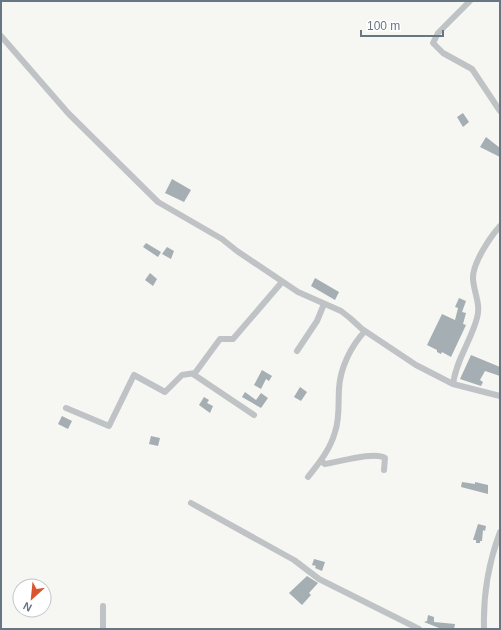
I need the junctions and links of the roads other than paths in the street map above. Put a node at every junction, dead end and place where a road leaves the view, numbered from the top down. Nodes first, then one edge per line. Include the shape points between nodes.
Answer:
1 (470, 1) edge
2 (1, 36) edge
3 (500, 112) edge
4 (500, 226) edge
5 (282, 282) junction
6 (324, 304) junction
7 (365, 331) junction
8 (297, 351) dead end
9 (194, 374) junction
10 (453, 384) junction
11 (500, 396) edge
12 (66, 408) dead end
13 (254, 415) dead end
14 (321, 461) junction
15 (384, 470) dead end
16 (308, 476) dead end
17 (191, 503) dead end
18 (500, 532) edge
19 (103, 606) dead end
20 (103, 629) edge
21 (419, 629) edge
22 (484, 629) edge

1 - 3 street via 438,32 432,43 443,53 472,69
2 - 5 street via 68,113 151,196 168,209 222,239
4 - 10 street via 488,242 473,273 478,314 458,363
5 - 6 street
5 - 9 street via 233,339 220,339
6 - 7 street via 350,318
6 - 8 street via 317,321
7 - 10 street via 416,365
7 - 14 street via 352,348 342,374 335,432 330,447
9 - 12 street via 182,375 166,392 134,375 109,426
9 - 13 street
10 - 11 street
14 - 15 street via 325,464 382,456 385,458
14 - 16 street
17 - 21 street via 294,560 319,579
18 - 22 street via 489,562 483,612
19 - 20 street

